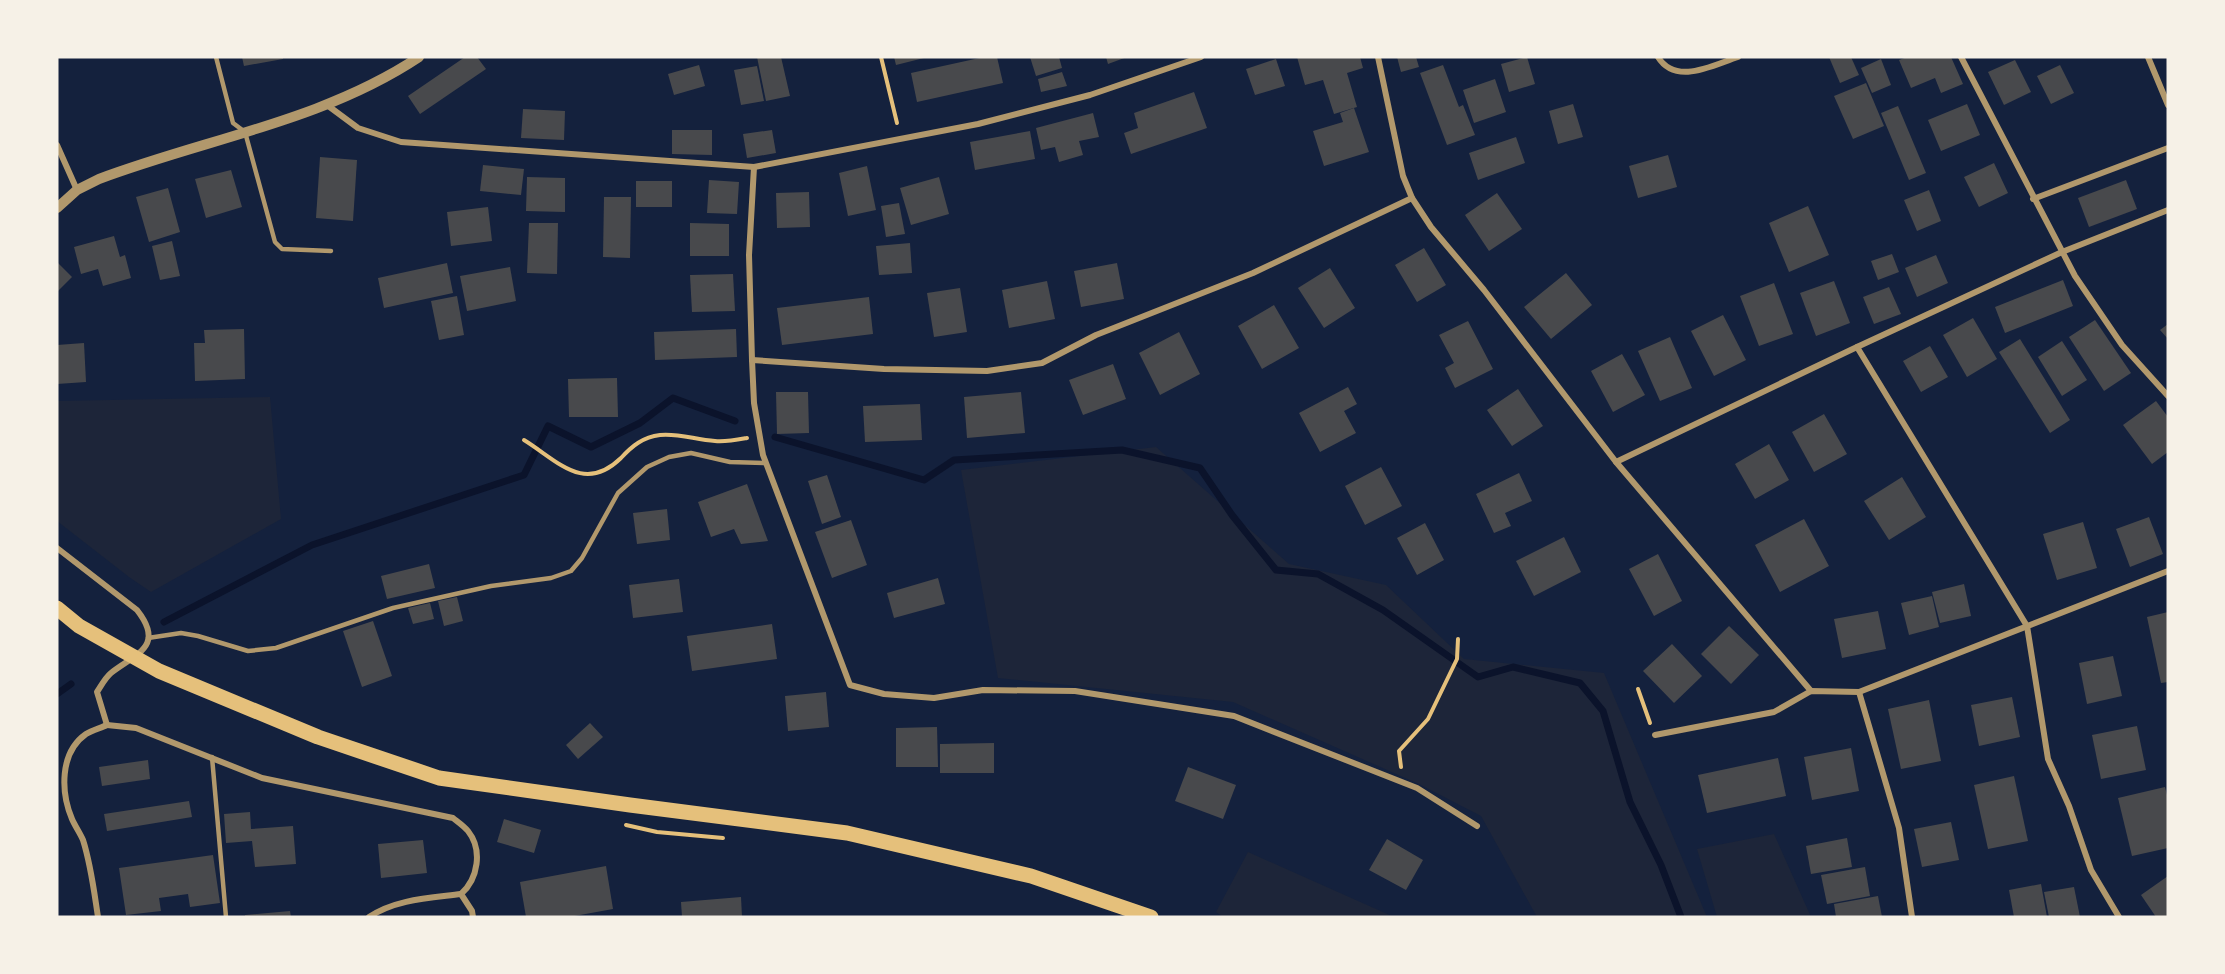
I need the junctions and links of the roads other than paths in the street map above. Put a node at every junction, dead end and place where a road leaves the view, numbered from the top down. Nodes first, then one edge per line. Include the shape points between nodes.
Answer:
1 (216, 57) edge
2 (418, 57) edge
3 (1201, 57) edge
4 (1378, 57) edge
5 (1658, 57) edge
6 (1738, 57) edge
7 (1961, 57) edge
8 (2148, 57) edge
9 (327, 105) junction
10 (2168, 105) edge
11 (245, 132) junction
12 (57, 145) edge
13 (2168, 148) edge
14 (754, 167) junction
15 (77, 190) junction
16 (1412, 198) junction
17 (2033, 199) junction
18 (57, 208) edge
19 (2168, 210) edge
20 (331, 251) dead end
21 (2062, 252) junction
22 (1857, 347) junction
23 (752, 360) junction
24 (2168, 396) edge
25 (1616, 462) junction
26 (766, 463) junction
27 (57, 548) edge
28 (2168, 571) edge
29 (57, 608) edge
30 (2027, 626) junction
31 (148, 638) junction
32 (1811, 691) junction
33 (1859, 692) junction
34 (108, 725) junction
35 (1655, 735) road end
36 (212, 757) junction
37 (1477, 826) dead end
38 (461, 894) junction
39 (98, 917) edge
40 (226, 917) edge
41 (369, 917) edge
42 (473, 917) edge
43 (1151, 917) edge
44 (1912, 917) edge
45 (2119, 917) edge

1 - 11 lane via 233,123
2 - 9 street
3 - 14 street via 1090,95 978,124
4 - 16 street via 1403,176
5 - 6 street via 1664,66 1684,74
7 - 17 street
8 - 10 street
9 - 11 street
9 - 14 street via 358,128 401,142
11 - 15 street via 118,171
11 - 20 lane via 275,242 282,249
12 - 15 street
13 - 17 street
14 - 23 street via 749,255
15 - 18 street
16 - 23 street via 1253,273 1096,335 1042,363 987,371
16 - 25 street
17 - 21 street
19 - 21 street
21 - 22 street
21 - 24 street via 2122,345
22 - 25 street
22 - 30 street
23 - 26 street via 754,404
25 - 32 street
26 - 31 lane via 730,462 691,453 647,467 618,493 571,571 551,578 490,586 393,608 276,648 248,651 181,633
26 - 37 street via 850,685 884,694 934,698 983,690 1075,691 1234,716 1417,789
27 - 31 street via 137,610 146,621
28 - 30 street
29 - 43 main road via 79,626 159,671 226,701 439,778 847,833 1031,876
30 - 33 street
30 - 45 street via 2048,759 2091,870
31 - 34 street via 141,654 109,674 97,692
32 - 33 street
32 - 35 street via 1774,712
33 - 44 street via 1899,828
34 - 36 street via 136,728
34 - 39 street via 85,735 72,750 63,781 72,819 90,864
36 - 38 street via 262,778 453,818 469,832 476,851 477,871 471,885
36 - 40 lane
38 - 41 street via 404,902
38 - 42 street

